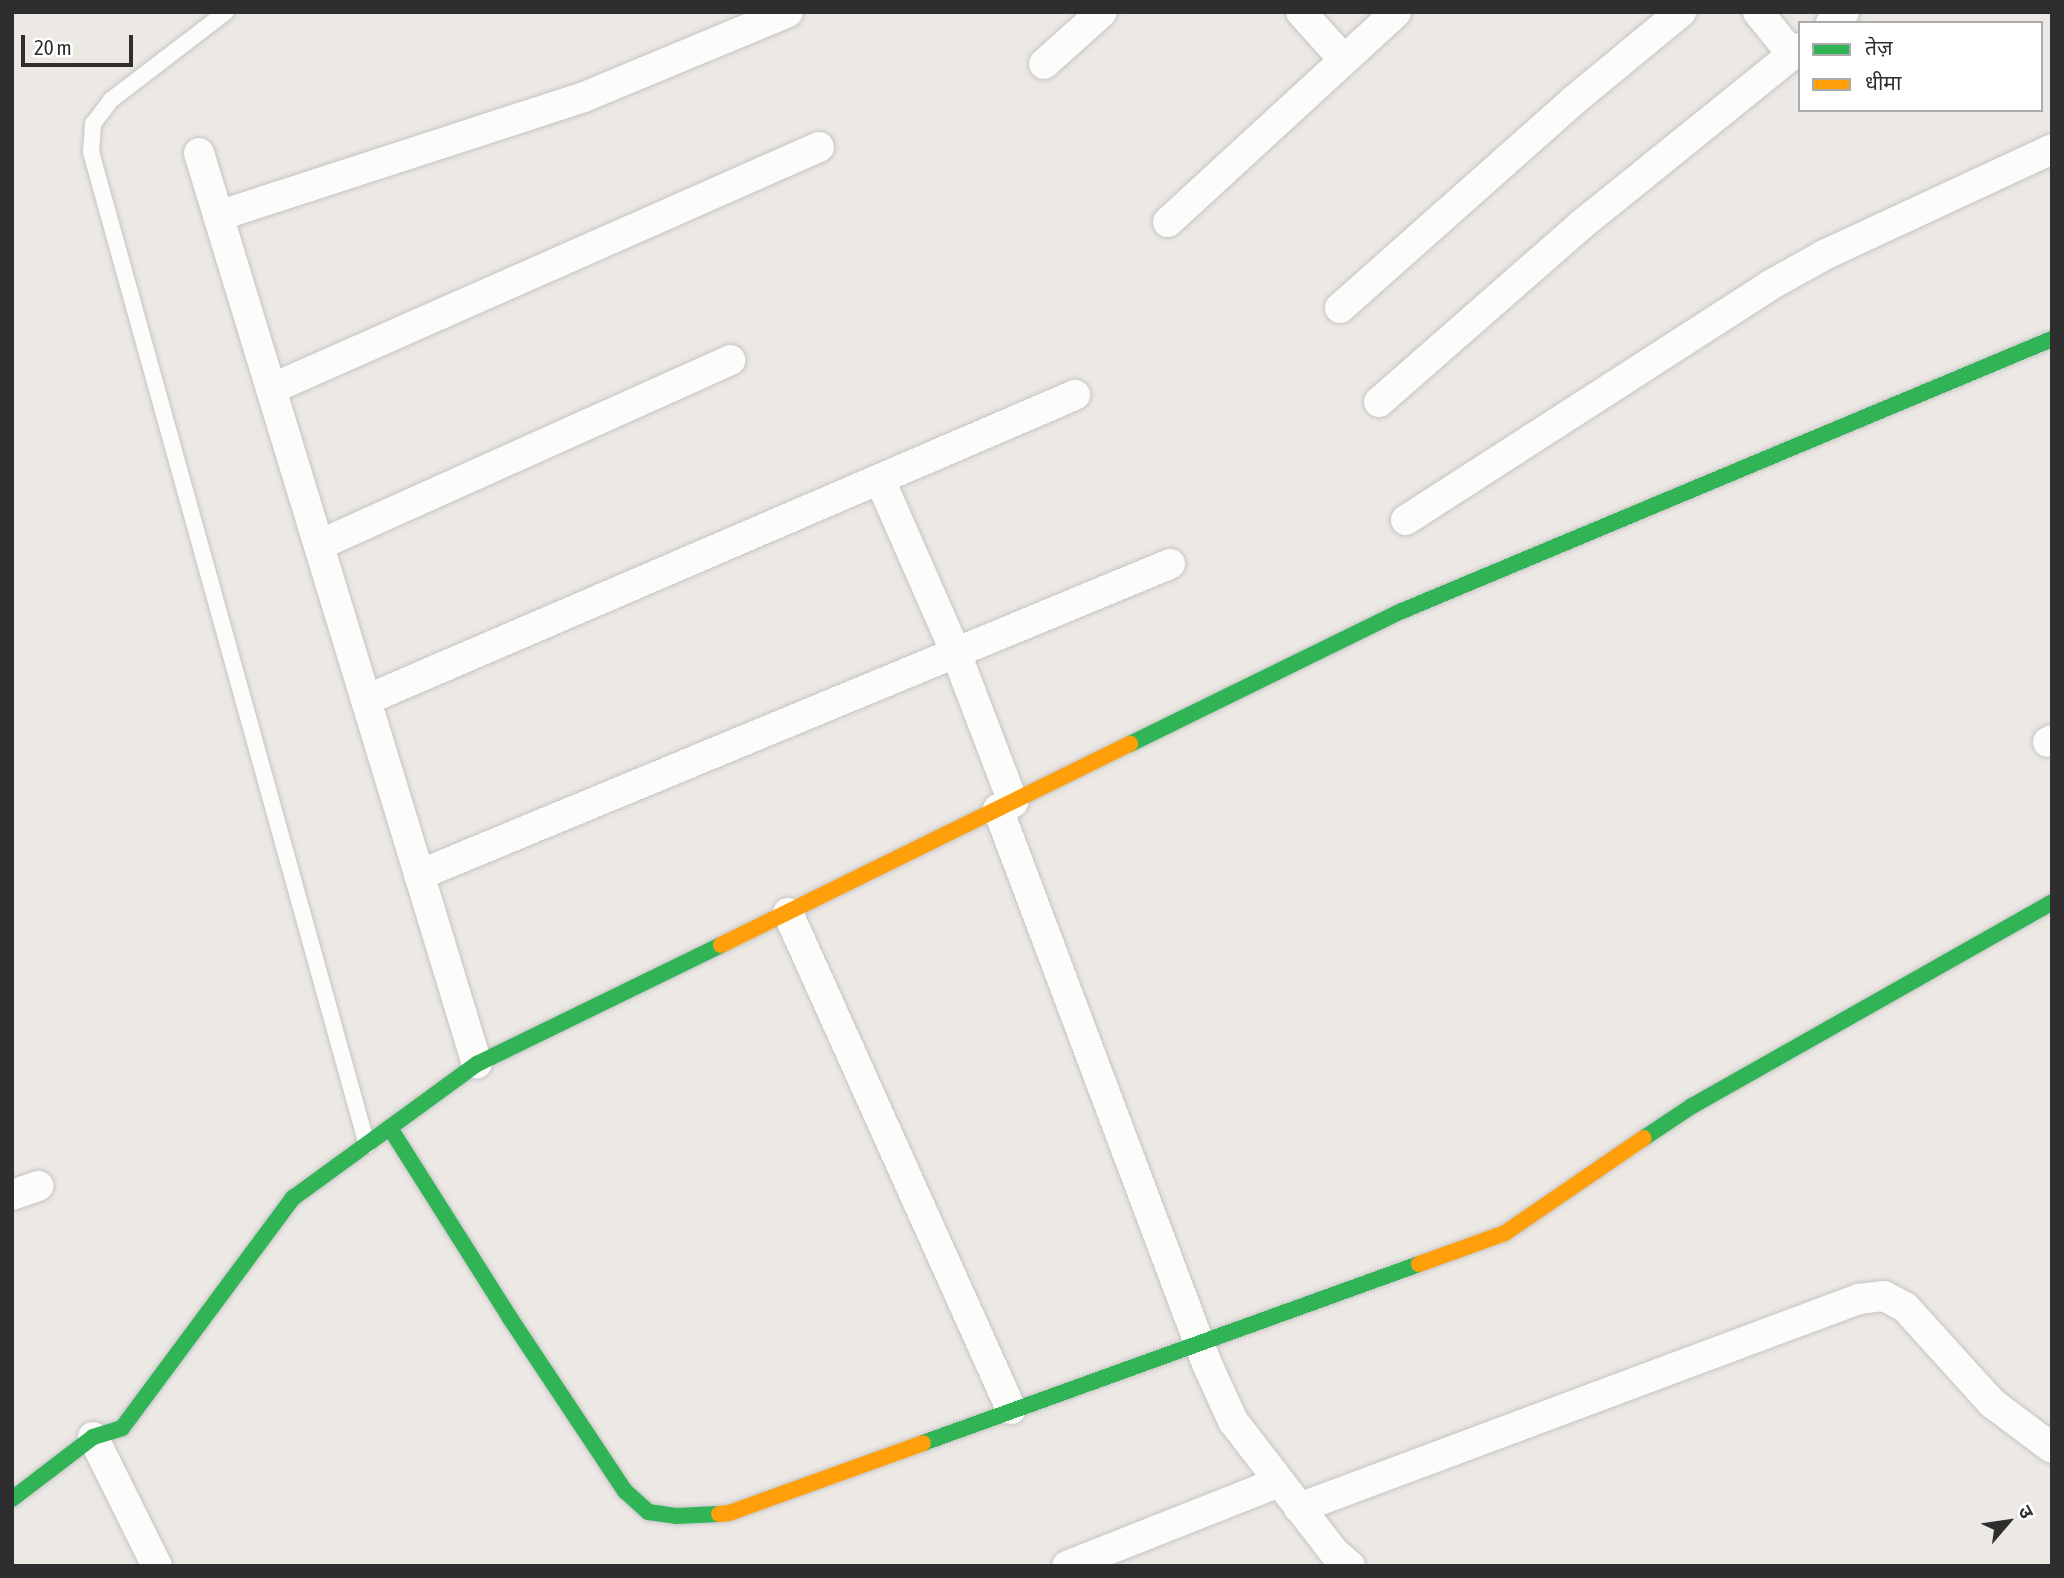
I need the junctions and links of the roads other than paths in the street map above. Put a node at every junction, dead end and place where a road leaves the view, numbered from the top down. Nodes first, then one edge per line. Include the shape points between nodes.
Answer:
1 (226, 12) edge
2 (788, 12) edge
3 (1102, 12) edge
4 (1301, 12) edge
5 (1396, 12) edge
6 (1681, 12) edge
7 (1758, 12) edge
8 (1796, 51) edge
9 (1344, 60) junction
10 (1044, 64) dead end
11 (819, 147) dead end
12 (2052, 149) edge
13 (199, 153) dead end
14 (218, 216) junction
15 (1168, 222) dead end
16 (1340, 308) dead end
17 (2052, 339) edge
18 (730, 360) dead end
19 (271, 389) junction
20 (1076, 396) dead end
21 (1379, 402) dead end
22 (880, 480) junction
23 (1406, 520) dead end
24 (318, 545) junction
25 (1170, 564) dead end
26 (956, 653) junction
27 (366, 700) junction
28 (1005, 806) junction
29 (419, 875) junction
30 (2052, 902) edge
31 (788, 912) junction
32 (477, 1064) junction
33 (390, 1128) junction
34 (366, 1145) junction
35 (1199, 1341) junction
36 (1011, 1409) junction
37 (93, 1437) junction
38 (2052, 1448) edge
39 (1279, 1482) junction
40 (12, 1499) edge
41 (1299, 1508) junction
42 (157, 1566) edge
43 (1067, 1566) edge
44 (1350, 1566) edge

1 - 34 lane via 111,100 93,124 91,152
2 - 14 street via 584,97
3 - 10 street
4 - 9 street
5 - 9 street
6 - 16 street via 1573,101
7 - 8 street
8 - 21 street via 1581,225
9 - 15 street
11 - 19 street
12 - 23 street via 1783,278
13 - 14 street
14 - 19 street
17 - 28 main road via 1402,611
18 - 24 street
19 - 24 street
20 - 22 street
22 - 26 street
22 - 27 street
24 - 27 street
25 - 26 street
26 - 28 street
26 - 29 street
27 - 29 street
28 - 31 main road
28 - 35 street
29 - 32 street
30 - 35 main road via 1692,1106 1505,1233
31 - 32 main road
31 - 36 street
32 - 33 main road
33 - 34 main road
33 - 36 main road via 625,1491 648,1512 676,1516 729,1513
34 - 37 main road via 293,1198 122,1428
35 - 36 main road
35 - 39 street via 1233,1421
37 - 40 main road
37 - 42 street
38 - 41 street via 1992,1403 1905,1307 1884,1296 1859,1299
39 - 41 street
39 - 43 street
41 - 44 street

